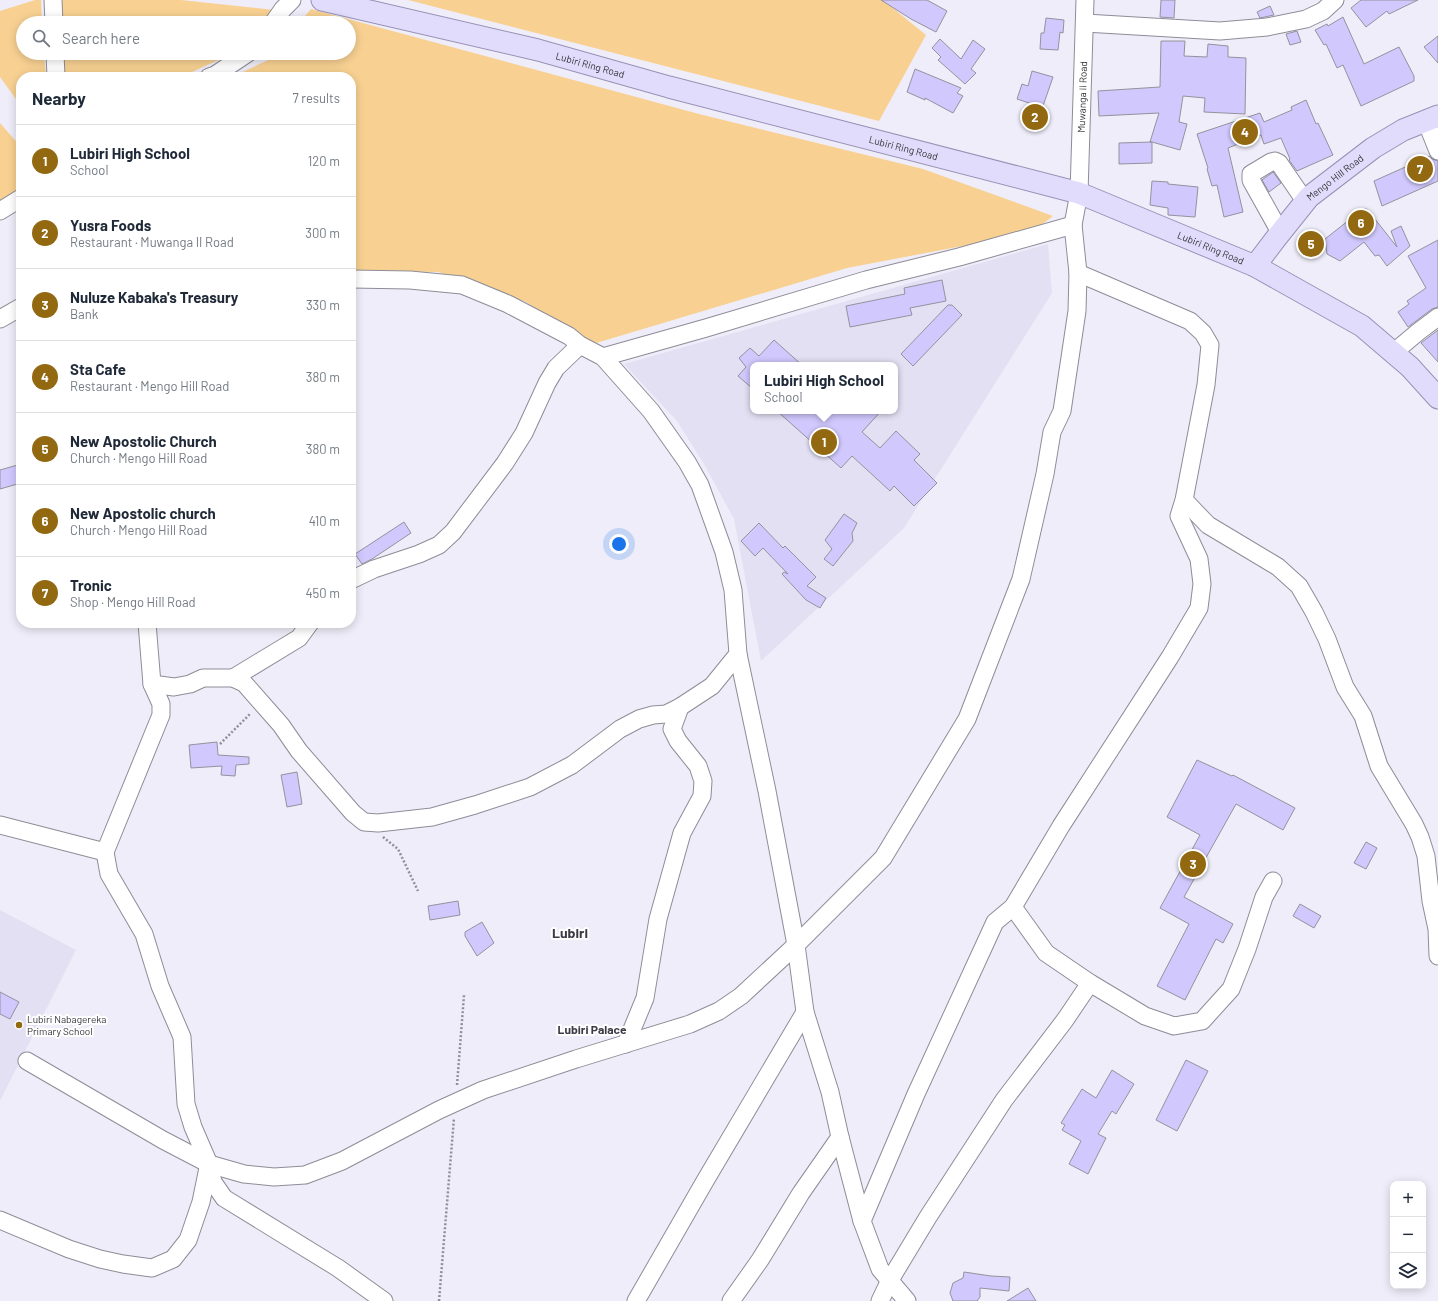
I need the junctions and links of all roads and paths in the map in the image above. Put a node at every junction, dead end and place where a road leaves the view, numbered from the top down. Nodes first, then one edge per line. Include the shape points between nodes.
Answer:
1 (53, 0) edge
2 (322, 0) edge
3 (1085, 0) edge
4 (1336, 0) edge
5 (288, 4) edge
6 (54, 16) edge
7 (279, 16) edge
8 (1085, 23) junction
9 (55, 60) edge
10 (238, 60) edge
11 (56, 72) edge
12 (220, 72) edge
13 (1432, 119) edge
14 (1438, 151) edge
15 (1079, 193) junction
16 (16, 201) edge
17 (1305, 201) junction
18 (0, 211) edge
19 (1073, 224) junction
20 (1280, 232) junction
21 (1255, 266) junction
22 (1078, 273) junction
23 (356, 279) edge
24 (16, 310) edge
25 (1438, 317) edge
26 (0, 319) edge
27 (580, 345) junction
28 (1393, 353) junction
29 (603, 357) junction
30 (1438, 398) edge
31 (1184, 500) junction
32 (356, 578) edge
33 (147, 628) edge
34 (306, 628) edge
35 (738, 654) junction
36 (234, 678) junction
37 (152, 684) junction
38 (262, 702) junction
39 (680, 707) junction
40 (220, 744) dead end
41 (364, 822) junction
42 (0, 825) edge
43 (105, 852) junction
44 (1273, 882) dead end
45 (418, 891) dead end
46 (1013, 907) junction
47 (796, 945) junction
48 (1438, 956) edge
49 (1090, 983) junction
50 (464, 995) dead end
51 (805, 1012) junction
52 (626, 1044) junction
53 (27, 1061) dead end
54 (457, 1089) dead end
55 (455, 1113) dead end
56 (840, 1137) junction
57 (209, 1164) junction
58 (0, 1220) edge
59 (862, 1222) junction
60 (890, 1280) junction
61 (384, 1301) edge
62 (439, 1301) edge
63 (636, 1301) edge
64 (731, 1301) edge
65 (880, 1301) edge
66 (907, 1301) edge

1 - 6 street
2 - 15 main road, Lubiri Ring Road via 538,50 669,87
3 - 8 street, Muwanga II Road
4 - 8 street via 1323,11 1306,19 1267,27 1220,31
5 - 7 street
8 - 15 street, Muwanga II Road
9 - 11 street
10 - 12 street
13 - 14 street
13 - 17 main road, Mengo Hill Road via 1403,130 1373,148
15 - 19 street, Muwanga II Road
15 - 21 main road, Lubiri Ring Road
16 - 18 street
17 - 20 main road, Mengo Hill Road
17 - 20 street via 1274,161 1251,174 1250,180
19 - 22 street, Muwanga II Road
19 - 29 street via 959,258 866,280
20 - 21 main road, Mengo Hill Road
21 - 28 main road, Lubiri Ring Road via 1362,326
22 - 31 street via 1190,321 1203,332 1210,345 1206,385
22 - 47 street, Muwanga II Road via 1077,311 1062,411 1052,432 1021,579 967,719 883,858
23 - 27 street via 410,280 462,285 508,304 569,336
24 - 26 street
25 - 28 street
27 - 29 street
27 - 32 street via 556,368 524,433 505,463 453,532 439,545
28 - 30 main road, Lubiri Ring Road via 1410,367
29 - 35 street via 651,411 687,462 700,486 724,552 734,590
31 - 46 street via 1179,516 1199,559 1202,584 1199,608 1061,826
31 - 48 street via 1208,525 1278,567 1298,586 1314,612 1345,687 1363,716 1379,766 1420,837 1426,856 1437,929
33 - 37 street
34 - 36 street via 299,638
35 - 39 street via 712,686
35 - 47 street
36 - 37 street via 203,678 174,687
36 - 38 street via 244,683
37 - 43 street via 161,704 162,715
38 - 40 path
38 - 41 street via 299,751 353,813
39 - 41 street via 666,714 639,719 620,729 572,765 530,786 475,805 432,816 378,823
39 - 52 street via 672,729 698,766 703,782 702,796 682,833 658,919 645,998
41 - 45 path via 398,849
42 - 43 street
43 - 57 street via 109,874 144,934 160,986 182,1037 186,1104
44 - 49 street via 1264,897 1248,949 1231,988 1202,1021 1174,1026 1145,1016
46 - 49 street via 1046,953
46 - 59 street via 995,922 916,1094
47 - 51 street
47 - 52 street, Muwanga II Road via 741,996 719,1011 690,1024
49 - 60 street via 1004,1100
50 - 54 path
51 - 56 street via 830,1092
51 - 63 street
52 - 57 street, Muwanga II Road via 483,1090 342,1161 305,1175 274,1177 244,1174
53 - 57 street, Muwanga II Road
55 - 62 path
56 - 59 street
56 - 64 street via 800,1193 760,1260
57 - 58 street via 201,1202 188,1240 173,1259 152,1268 123,1264 69,1250
57 - 61 street via 212,1182 224,1198 338,1268
59 - 60 street via 880,1269
60 - 65 street
60 - 66 street

